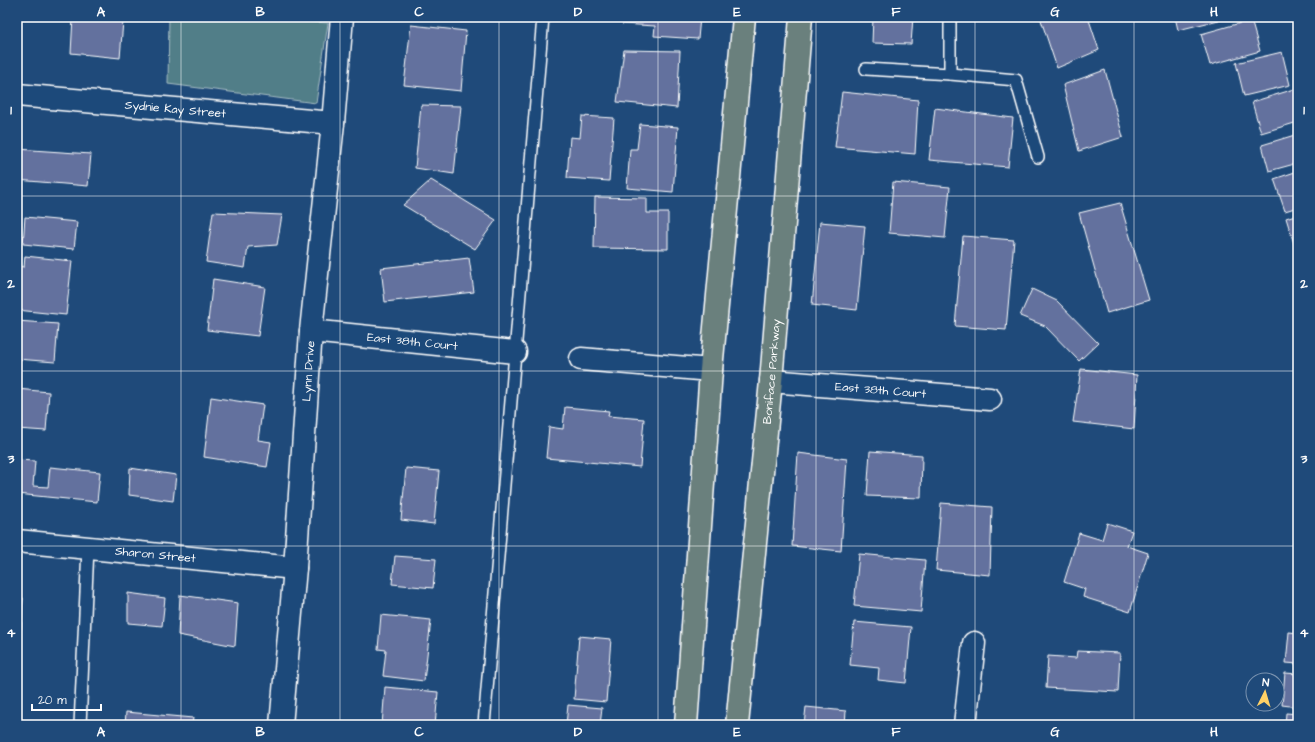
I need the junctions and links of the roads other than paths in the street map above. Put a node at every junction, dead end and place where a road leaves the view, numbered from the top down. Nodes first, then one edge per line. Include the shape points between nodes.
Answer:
1 (342, 17) edge
2 (543, 17) edge
3 (744, 17) edge
4 (801, 17) edge
5 (950, 17) edge
6 (866, 69) dead end
7 (950, 74) junction
8 (17, 95) edge
9 (333, 123) junction
10 (1038, 157) dead end
11 (311, 331) junction
12 (515, 352) junction
13 (581, 358) dead end
14 (711, 370) junction
15 (771, 381) junction
16 (990, 399) dead end
17 (17, 541) edge
18 (88, 548) junction
19 (295, 568) junction
20 (974, 643) dead end
21 (80, 725) edge
22 (281, 725) edge
23 (484, 725) edge
24 (686, 725) edge
25 (737, 725) edge
26 (965, 725) edge

1 - 9 street, Lynn Drive
2 - 12 lane
3 - 14 main road
4 - 15 main road, Boniface Parkway
5 - 7 lane
6 - 7 lane
7 - 10 lane via 1016,80
8 - 9 street, Sydnie Kay Street
9 - 11 street, Lynn Drive
11 - 12 street, East 38th Court
11 - 19 street, Lynn Drive
12 - 23 lane
13 - 14 street
14 - 24 main road
15 - 16 street, East 38th Court
15 - 25 main road, Boniface Parkway
17 - 18 street, Sharon Street
18 - 19 street, Sharon Street
18 - 21 lane
19 - 22 street, Lynn Drive
20 - 26 street

